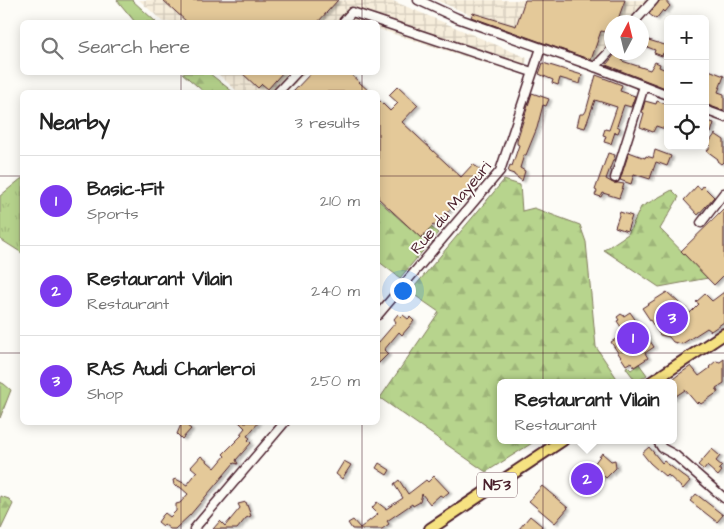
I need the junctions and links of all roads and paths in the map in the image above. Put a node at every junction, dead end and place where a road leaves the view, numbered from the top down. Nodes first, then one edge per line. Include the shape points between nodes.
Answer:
1 (418, 0) edge
2 (654, 0) edge
3 (640, 15) edge
4 (345, 20) edge
5 (376, 20) edge
6 (380, 21) edge
7 (541, 48) junction
8 (604, 58) edge
9 (596, 67) junction
10 (532, 72) junction
11 (294, 75) edge
12 (644, 86) junction
13 (280, 90) edge
14 (664, 94) edge
15 (709, 111) edge
16 (724, 117) edge
17 (615, 178) dead end
18 (724, 193) edge
19 (701, 223) dead end
20 (380, 313) edge
21 (724, 334) edge
22 (656, 379) edge
23 (283, 425) edge
24 (558, 444) edge
25 (660, 444) edge
26 (724, 498) edge
27 (194, 529) edge
28 (430, 529) edge

1 - 7 street via 457,18
2 - 3 street
4 - 5 street via 352,12
6 - 10 street
7 - 9 street
7 - 10 street, Rue du Mayeuri
8 - 9 street
9 - 12 street
10 - 20 street, Rue du Mayeuri via 500,171
11 - 13 street
12 - 14 street
12 - 17 street
15 - 16 street
18 - 19 street
21 - 22 main road
23 - 27 street
24 - 28 main road, N53
25 - 26 street

